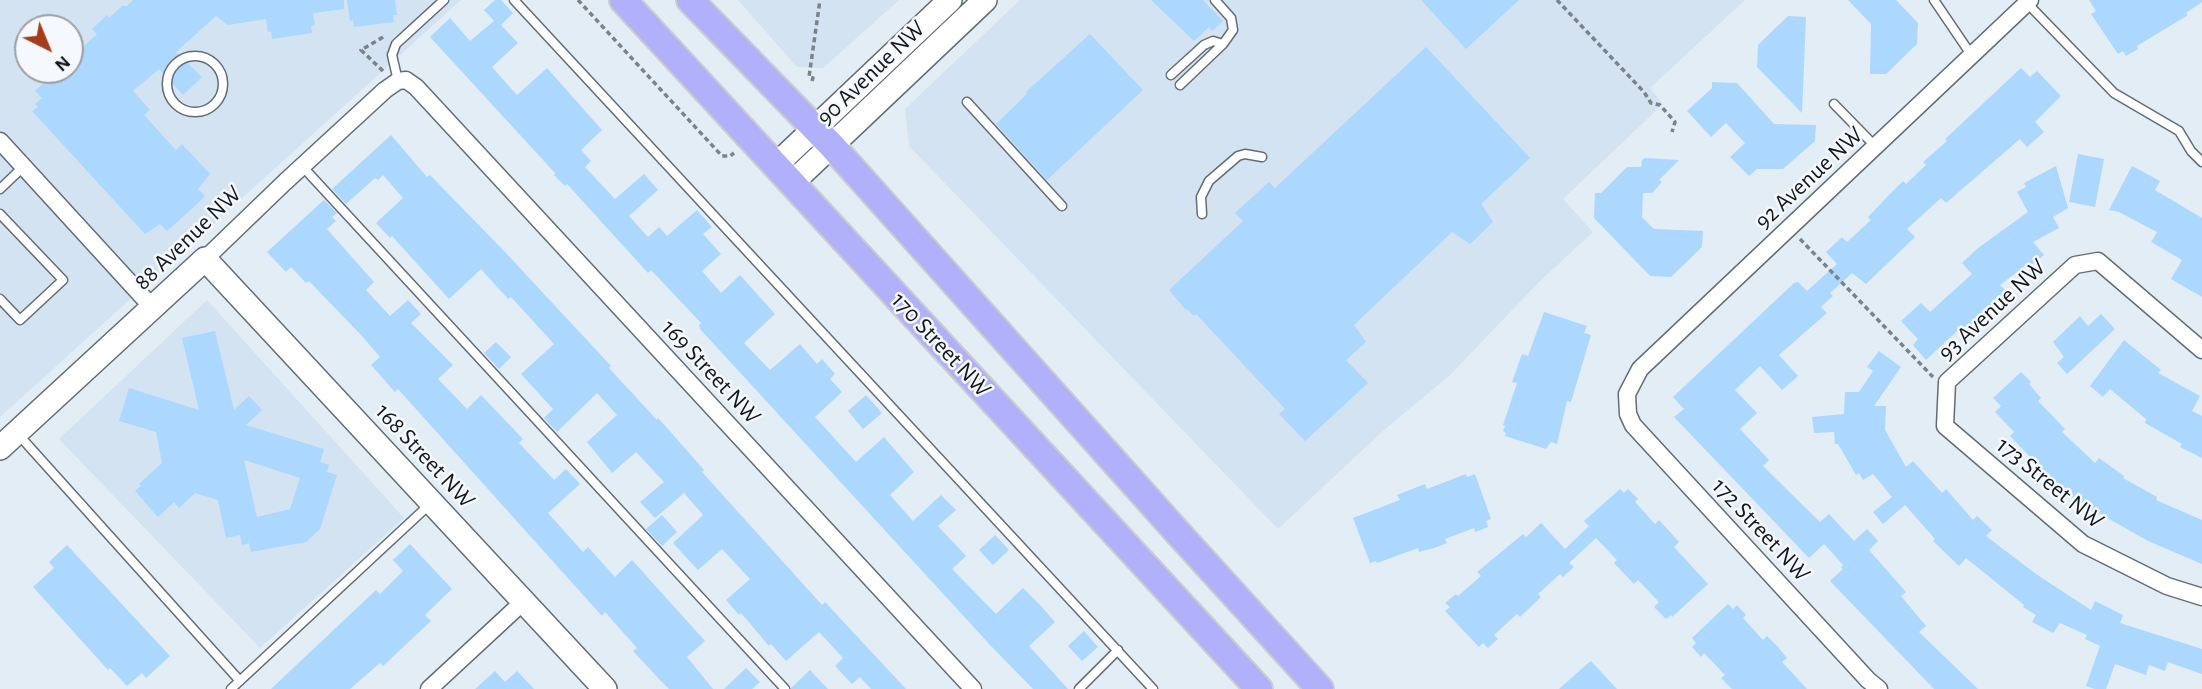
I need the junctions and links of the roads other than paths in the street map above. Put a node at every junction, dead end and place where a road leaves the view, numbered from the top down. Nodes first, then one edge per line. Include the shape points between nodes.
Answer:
1 (444, 0) edge
2 (514, 0) edge
3 (623, 0) edge
4 (690, 0) edge
5 (950, 0) edge
6 (985, 0) edge
7 (1215, 0) edge
8 (1934, 0) edge
9 (2029, 1) edge
10 (710, 12) edge
11 (1223, 44) junction
12 (1972, 56) junction
13 (177, 62) joint
14 (1171, 75) dead end
15 (398, 81) junction
16 (1181, 85) dead end
17 (967, 103) dead end
18 (1835, 104) dead end
19 (824, 137) junction
20 (0, 141) edge
21 (1876, 147) junction
22 (1262, 157) dead end
23 (2202, 162) edge
24 (302, 166) junction
25 (23, 167) junction
26 (784, 174) junction
27 (0, 189) edge
28 (1062, 206) dead end
29 (0, 214) edge
30 (1202, 214) dead end
31 (205, 259) junction
32 (0, 299) edge
33 (153, 308) junction
34 (2202, 350) edge
35 (1947, 391) joint
36 (1626, 394) joint
37 (8, 441) edge
38 (432, 503) junction
39 (2202, 597) edge
40 (524, 601) junction
41 (1118, 650) junction
42 (240, 681) junction
43 (231, 689) edge
44 (429, 689) edge
45 (605, 689) edge
46 (785, 689) edge
47 (973, 689) edge
48 (1079, 689) edge
49 (1153, 689) edge
50 (1259, 689) edge
51 (1320, 689) edge
52 (1879, 689) edge

1 - 15 lane via 396,44 392,55
2 - 41 lane
3 - 26 main road, 170 Street NW
4 - 10 main road
5 - 19 street, 90 Avenue NW
6 - 19 street, 90 Avenue NW
7 - 11 lane via 1233,23
8 - 12 lane
9 - 12 street, 92 Avenue NW
9 - 23 lane via 2114,93 2179,131
10 - 19 main road
11 - 14 lane via 1208,42
11 - 16 lane
12 - 21 street, 92 Avenue NW
13 - 13 lane via 166,87 174,103 189,112 215,104 223,88 219,69 204,57
15 - 24 street, 88 Avenue NW
15 - 47 street, 169 Street NW via 416,87
17 - 28 lane
18 - 21 lane
19 - 26 street, 90 Avenue NW
19 - 51 main road
20 - 25 street
21 - 36 street, 92 Avenue NW via 1640,369
22 - 30 lane via 1238,156 1209,181 1201,197
24 - 31 street, 88 Avenue NW
24 - 46 lane
25 - 27 lane
25 - 33 street
26 - 50 main road, 170 Street NW
29 - 32 lane via 63,280 20,320
31 - 33 street, 88 Avenue NW
31 - 38 street, 168 Street NW
33 - 37 street, 88 Avenue NW
34 - 35 street, 93 Avenue NW via 2098,261 2075,265 1947,382
35 - 39 street, 173 Street NW via 1945,426 2083,544 2167,586
36 - 52 street, 172 Street NW via 1633,425
37 - 42 lane
38 - 40 street, 168 Street NW
38 - 42 lane
40 - 44 street
40 - 45 street, 168 Street NW
41 - 48 lane
41 - 49 lane
42 - 43 lane

